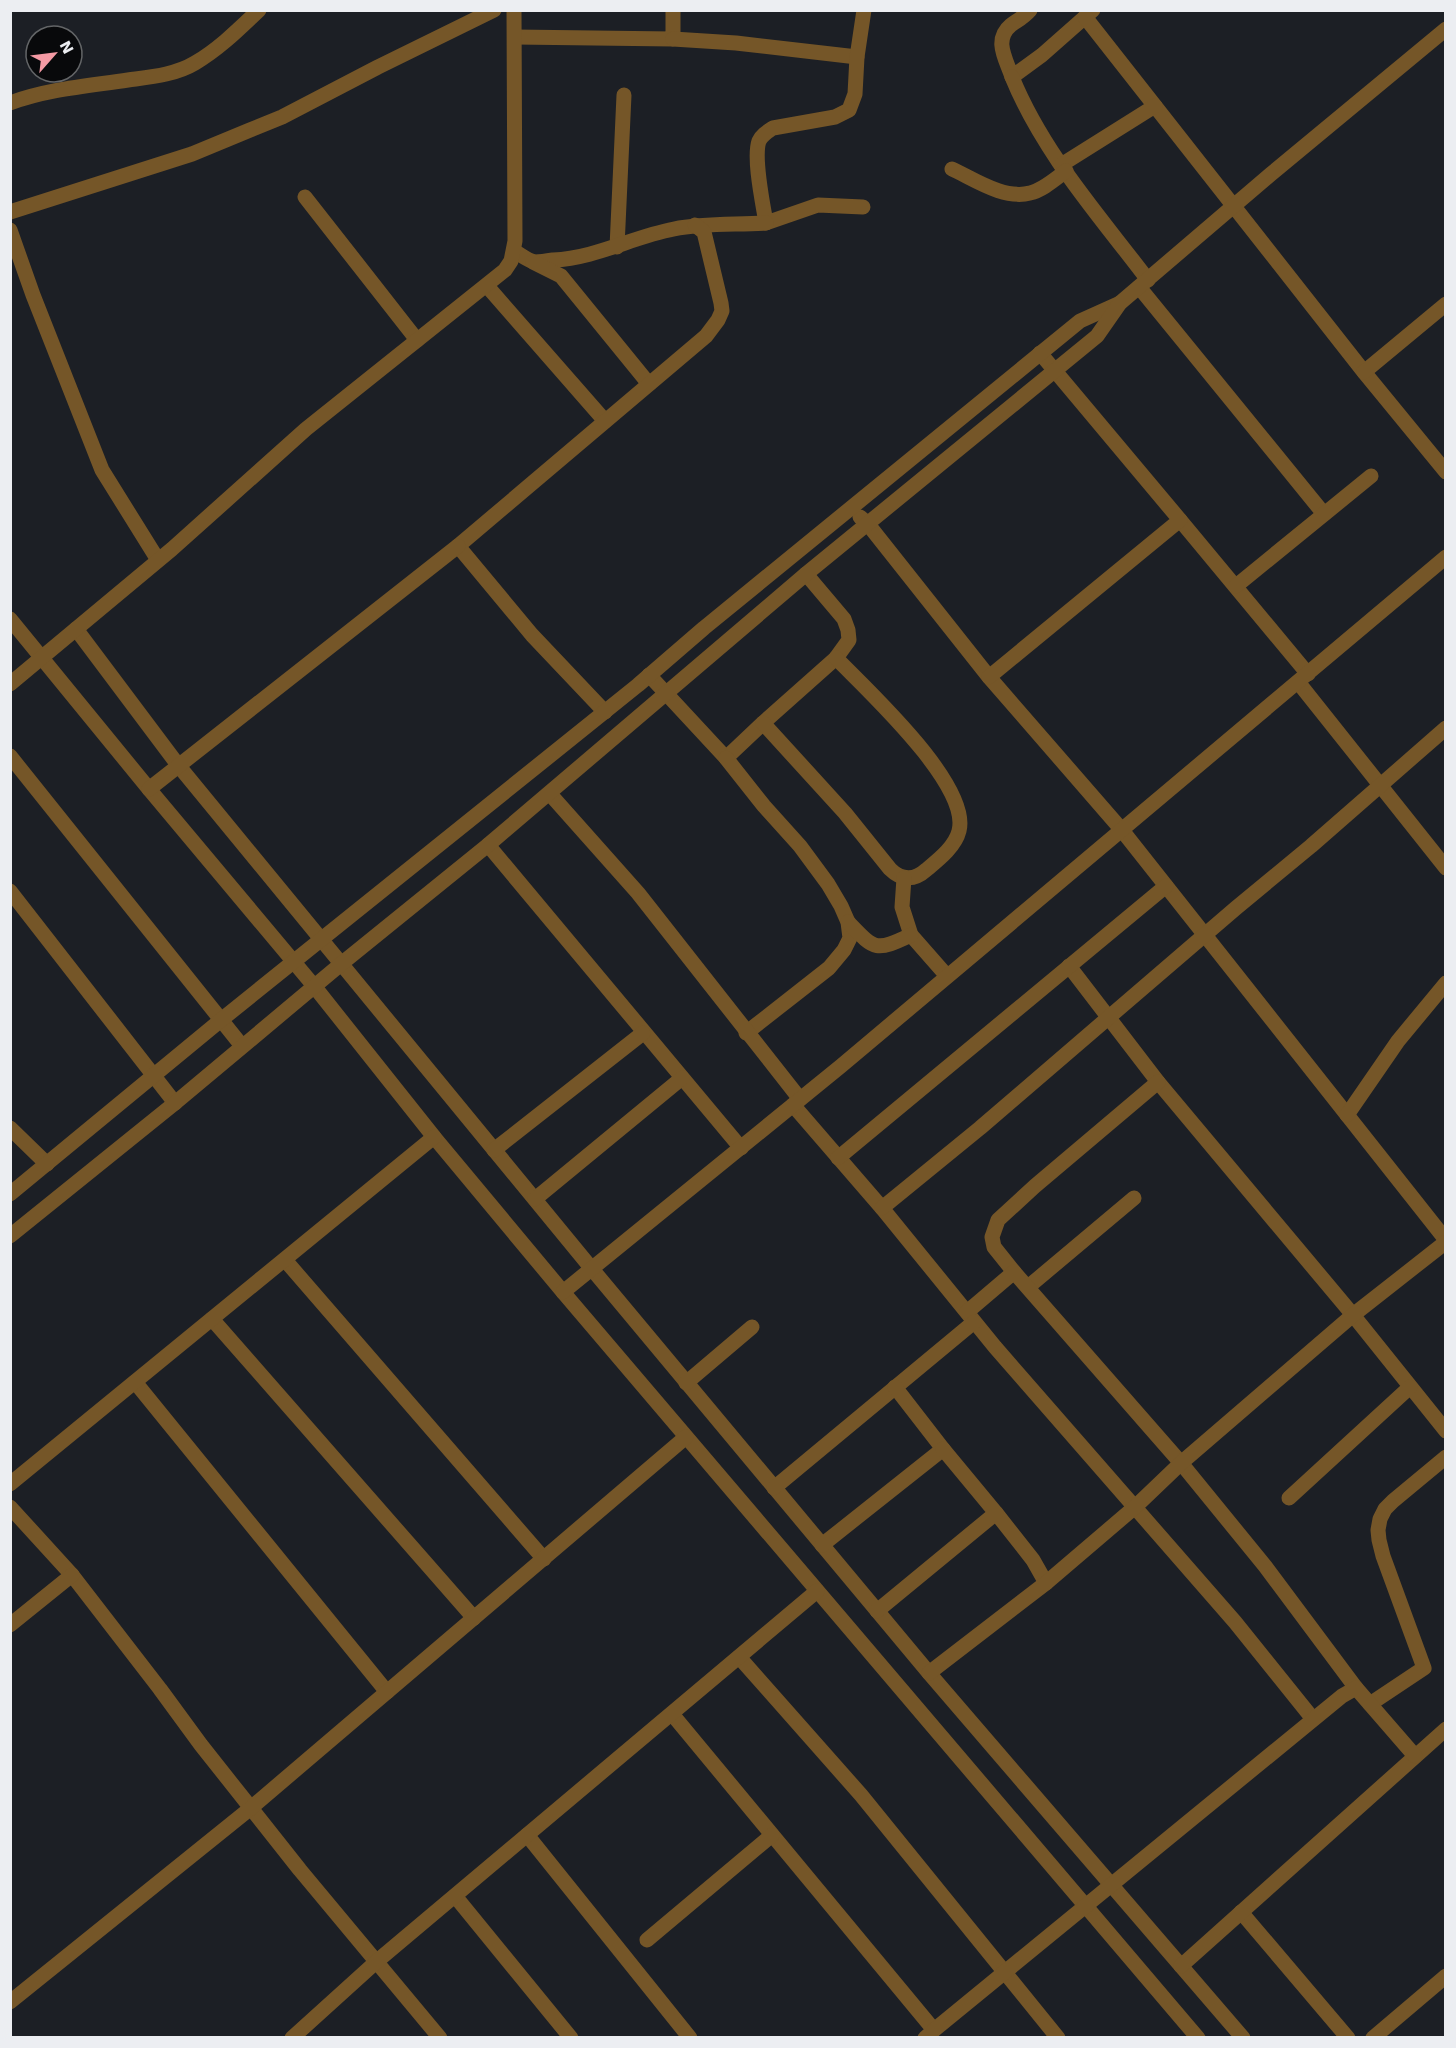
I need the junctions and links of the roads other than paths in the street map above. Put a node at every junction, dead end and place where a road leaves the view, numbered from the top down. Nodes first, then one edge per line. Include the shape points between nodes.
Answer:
1 (259, 10) edge
2 (494, 10) edge
3 (514, 10) edge
4 (673, 10) edge
5 (864, 10) edge
6 (1030, 10) edge
7 (1089, 14) edge
8 (1446, 29) edge
9 (515, 37) junction
10 (673, 39) junction
11 (857, 57) junction
12 (1012, 77) junction
13 (624, 95) dead end
14 (10, 104) edge
15 (1155, 106) junction
16 (1064, 168) junction
17 (951, 169) dead end
18 (305, 197) dead end
19 (863, 207) dead end
20 (1234, 207) junction
21 (10, 212) edge
22 (766, 223) junction
23 (695, 225) junction
24 (10, 230) edge
25 (617, 247) junction
26 (514, 251) junction
27 (533, 262) junction
28 (1144, 283) junction
29 (487, 286) junction
30 (1120, 303) junction
31 (1446, 304) edge
32 (417, 340) junction
33 (1040, 353) junction
34 (1055, 371) junction
35 (1364, 372) junction
36 (649, 384) junction
37 (605, 421) junction
38 (1446, 472) edge
39 (1371, 476) dead end
40 (850, 508) junction
41 (1324, 514) junction
42 (1180, 519) junction
43 (867, 523) junction
44 (458, 546) junction
45 (1446, 556) edge
46 (158, 561) junction
47 (806, 574) junction
48 (1236, 586) junction
49 (10, 619) edge
50 (76, 629) junction
51 (42, 658) junction
52 (836, 658) junction
53 (649, 675) junction
54 (989, 677) junction
55 (1303, 678) junction
56 (10, 684) edge
57 (665, 693) junction
58 (605, 712) junction
59 (763, 723) junction
60 (1446, 728) edge
61 (10, 756) edge
62 (726, 758) junction
63 (178, 765) junction
64 (1381, 786) junction
65 (149, 789) junction
66 (550, 794) junction
67 (1121, 829) junction
68 (488, 845) junction
69 (1446, 868) edge
70 (904, 878) junction
71 (1166, 885) junction
72 (10, 891) edge
73 (848, 922) junction
74 (911, 935) junction
75 (1204, 936) junction
76 (322, 941) junction
77 (294, 963) junction
78 (341, 964) junction
79 (1069, 966) junction
80 (948, 976) junction
81 (1446, 983) edge
82 (314, 986) junction
83 (1110, 1017) junction
84 (221, 1020) junction
85 (746, 1032) junction
86 (643, 1033) junction
87 (242, 1046) junction
88 (153, 1076) junction
89 (682, 1078) junction
90 (1158, 1082) junction
91 (797, 1102) junction
92 (175, 1103) junction
93 (1347, 1115) junction
94 (10, 1128) edge
95 (434, 1137) junction
96 (741, 1148) junction
97 (494, 1150) junction
98 (838, 1158) junction
99 (47, 1164) junction
100 (10, 1194) edge
101 (1134, 1198) dead end
102 (535, 1199) junction
103 (882, 1208) junction
104 (11, 1236) edge
105 (1446, 1241) edge
106 (285, 1260) junction
107 (592, 1269) junction
108 (1014, 1272) junction
109 (1028, 1287) junction
110 (563, 1292) junction
111 (1353, 1315) junction
112 (971, 1317) junction
113 (212, 1319) junction
114 (752, 1327) dead end
115 (135, 1382) junction
116 (686, 1383) junction
117 (895, 1387) junction
118 (1410, 1387) junction
119 (1446, 1431) edge
120 (686, 1437) junction
121 (943, 1449) junction
122 (1446, 1457) edge
123 (1181, 1463) junction
124 (10, 1484) edge
125 (774, 1488) junction
126 (1289, 1498) dead end
127 (10, 1507) edge
128 (1135, 1507) junction
129 (996, 1513) junction
130 (822, 1545) junction
131 (544, 1559) junction
132 (72, 1575) junction
133 (1046, 1583) junction
134 (817, 1591) junction
135 (877, 1611) junction
136 (474, 1618) junction
137 (10, 1625) edge
138 (739, 1657) junction
139 (929, 1673) junction
140 (1356, 1688) junction
141 (387, 1692) junction
142 (1370, 1704) junction
143 (672, 1714) junction
144 (1313, 1719) junction
145 (1446, 1729) edge
146 (1415, 1756) junction
147 (252, 1807) junction
148 (772, 1835) junction
149 (527, 1836) junction
150 (1111, 1883) junction
151 (455, 1896) junction
152 (1084, 1905) junction
153 (1241, 1912) junction
154 (647, 1940) dead end
155 (376, 1962) junction
156 (1181, 1966) junction
157 (1004, 1971) junction
158 (1446, 1976) edge
159 (10, 2002) edge
160 (929, 2034) edge
161 (291, 2037) edge
162 (440, 2037) edge
163 (571, 2037) edge
164 (690, 2037) edge
165 (1058, 2037) edge
166 (1198, 2037) edge
167 (1243, 2037) edge
168 (1348, 2037) edge
169 (1373, 2037) edge

1 - 14 street via 212,51 177,71 45,92
2 - 21 street via 282,117 182,158
3 - 9 street
4 - 10 street
5 - 11 street
6 - 12 street via 1001,38
7 - 12 street
7 - 15 street
8 - 20 street
9 - 10 street
9 - 26 street
10 - 11 street
11 - 22 street via 855,94 849,110 835,117 772,128 760,140 757,156
12 - 16 street via 1028,113
13 - 25 street
15 - 16 street
15 - 20 street
16 - 17 street via 1040,190 1029,194 996,190
16 - 28 street
18 - 32 street
19 - 22 street via 818,205
20 - 28 street
20 - 35 street
22 - 23 street
23 - 25 street via 651,234
23 - 36 street via 704,232 722,311 706,336
24 - 46 street via 102,470
25 - 27 street via 579,258
26 - 27 street
26 - 29 street via 505,270
27 - 36 street via 561,276
28 - 30 street
28 - 41 street
29 - 32 street
29 - 37 street
30 - 33 street via 1080,321
30 - 34 street via 1097,336
31 - 35 street
32 - 46 street via 306,429
33 - 34 street
33 - 40 street
34 - 42 street
34 - 43 street
35 - 38 street
36 - 37 street
37 - 44 street
39 - 41 street
40 - 43 street
40 - 53 street
41 - 48 street
42 - 48 street
42 - 54 street
43 - 47 street
43 - 54 street
44 - 58 street
44 - 63 street
45 - 55 street
46 - 50 street
47 - 52 street via 835,607 848,630 849,640
47 - 57 street
48 - 55 street
49 - 51 street
50 - 51 street
50 - 63 street
51 - 56 street
51 - 65 street
52 - 59 street
52 - 70 street via 926,754 957,809 960,820 952,845 923,873
53 - 57 street
53 - 58 street
54 - 67 street
55 - 64 street
55 - 67 street
57 - 62 street
57 - 66 street
58 - 76 street
59 - 62 street
59 - 70 street via 890,869
60 - 64 street
61 - 84 street
62 - 73 street via 800,846 842,906
63 - 65 street
63 - 76 street
64 - 69 street
64 - 75 street
65 - 77 street
66 - 68 street
66 - 85 street via 638,893
67 - 71 street
67 - 80 street
68 - 78 street
68 - 86 street
70 - 74 street via 902,907
71 - 75 street
71 - 79 street
72 - 88 street
73 - 74 street via 869,944 886,946
73 - 85 street via 850,938 834,963
74 - 80 street
75 - 83 street
75 - 93 street
76 - 77 street
76 - 78 street
77 - 82 street
77 - 84 street
78 - 82 street
78 - 97 street
79 - 83 street
79 - 98 street
80 - 91 street
81 - 93 street via 1398,1041
82 - 87 street
82 - 95 street
83 - 90 street
83 - 103 street
84 - 87 street
84 - 88 street
85 - 91 street
86 - 89 street
86 - 97 street
87 - 92 street
88 - 92 street
88 - 99 street
89 - 96 street
89 - 102 street
90 - 108 street via 998,1220 992,1237 994,1246
90 - 111 street
91 - 96 street
91 - 98 street
92 - 104 street
93 - 105 street
94 - 99 street
95 - 106 street
95 - 110 street
96 - 107 street
97 - 102 street
98 - 103 street
99 - 100 street
101 - 109 street
102 - 107 street
103 - 112 street
105 - 111 street
106 - 113 street
106 - 131 street
107 - 110 street
107 - 116 street
108 - 109 street
108 - 112 street
109 - 123 street
110 - 120 street
111 - 118 street
111 - 123 street
112 - 117 street
112 - 128 street
113 - 115 street
113 - 136 street
114 - 116 street
115 - 124 street
115 - 141 street
116 - 125 street
117 - 121 street
117 - 125 street
118 - 119 street
118 - 126 street
120 - 131 street
120 - 134 street
121 - 129 street
121 - 130 street
122 - 142 street via 1392,1501 1380,1520 1383,1556 1424,1668
123 - 128 street
123 - 140 street via 1265,1566
125 - 130 street
127 - 132 street
128 - 133 street
128 - 144 street
129 - 133 street
129 - 135 street
130 - 135 street
131 - 136 street
132 - 137 street
132 - 147 street
133 - 139 street
134 - 138 street
134 - 152 street
135 - 139 street
136 - 141 street
138 - 143 street
138 - 157 street via 861,1795
139 - 150 street
140 - 142 street
140 - 144 street
141 - 147 street
142 - 146 street
143 - 148 street
143 - 149 street
144 - 150 street
145 - 146 street
146 - 153 street
147 - 155 street
147 - 159 street
148 - 154 street
148 - 160 street
149 - 151 street
149 - 164 street
150 - 152 street
150 - 156 street
151 - 155 street
151 - 163 street
152 - 157 street
152 - 166 street
153 - 156 street
153 - 168 street
155 - 161 street
155 - 162 street
156 - 167 street
157 - 160 street
157 - 165 street
158 - 169 street

